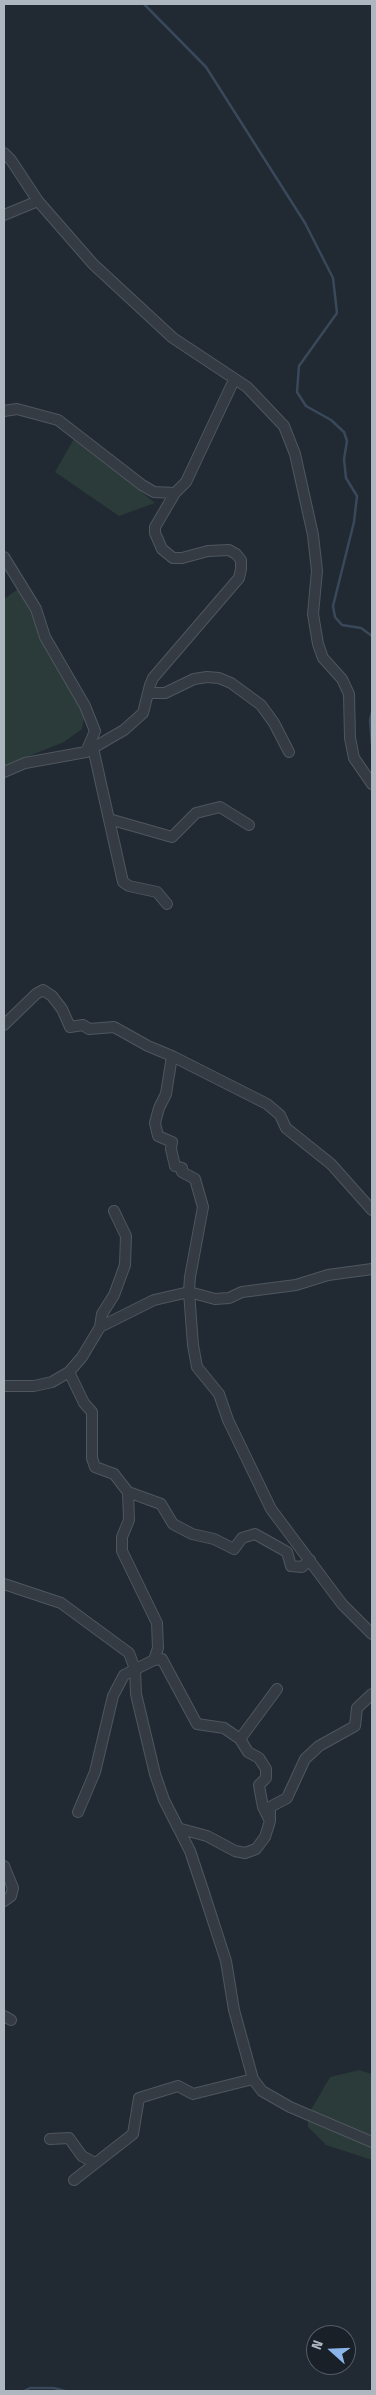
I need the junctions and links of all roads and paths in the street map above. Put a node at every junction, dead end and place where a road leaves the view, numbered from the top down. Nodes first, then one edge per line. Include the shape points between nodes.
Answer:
1 (4, 153) edge
2 (38, 201) junction
3 (4, 214) edge
4 (234, 380) junction
5 (4, 411) edge
6 (175, 493) junction
7 (4, 557) edge
8 (148, 693) junction
9 (89, 750) junction
10 (289, 752) dead end
11 (4, 772) edge
12 (372, 784) edge
13 (109, 819) junction
14 (249, 825) dead end
15 (167, 904) dead end
16 (4, 1025) edge
17 (172, 1056) junction
18 (372, 1210) edge
19 (114, 1211) dead end
20 (370, 1271) edge
21 (190, 1292) junction
22 (100, 1327) junction
23 (69, 1372) junction
24 (4, 1386) edge
25 (128, 1492) junction
26 (310, 1560) junction
27 (4, 1584) edge
28 (372, 1634) edge
29 (154, 1660) junction
30 (135, 1669) junction
31 (277, 1689) dead end
32 (372, 1694) edge
33 (240, 1739) junction
34 (78, 1812) dead end
35 (270, 1821) junction
36 (181, 1829) junction
37 (4, 1866) edge
38 (4, 1901) edge
39 (253, 2079) junction
40 (50, 2139) dead end
41 (372, 2142) edge
42 (95, 2163) junction
43 (74, 2180) dead end

1 - 2 street
2 - 3 street
2 - 4 street via 80,252 173,338
4 - 6 street via 186,482
4 - 12 street via 261,399 290,435 313,536 317,571 313,614 318,644 323,658 342,679 349,694 354,758
5 - 6 street via 17,409 58,420 142,485 154,492
6 - 8 street via 155,527 162,549 173,558 228,550 236,554 242,569 227,592 153,678
7 - 9 street via 36,609 45,637 85,706 95,732
8 - 9 street via 143,713 124,730
8 - 10 street via 165,693 194,679 207,677 231,683 261,705
9 - 11 street via 25,763
9 - 13 street
13 - 14 street via 172,836 196,813 220,807
13 - 15 street via 123,882 157,892
16 - 17 street via 43,990 62,1009 70,1027 114,1027
17 - 18 street via 267,1104 280,1115 286,1128 331,1164
17 - 21 street via 166,1094 155,1123 158,1136 172,1142 175,1166 195,1179 203,1208
19 - 22 street via 126,1236 126,1257 119,1283 102,1314
20 - 21 street via 328,1275 296,1285 242,1292 229,1298 215,1299
21 - 22 street via 154,1300
21 - 26 street via 197,1367 219,1394 228,1420 271,1508
22 - 23 street
23 - 24 street via 52,1382 34,1386
23 - 25 street via 77,1392 92,1412 92,1458 95,1467 114,1474
25 - 26 street via 161,1504 173,1524 192,1534 214,1539 234,1549 242,1538 255,1534 287,1552 291,1566 302,1567
25 - 29 street via 129,1520 122,1537 122,1551 157,1623 159,1637
26 - 28 street via 342,1604
27 - 30 street via 61,1603 129,1653
29 - 30 street
29 - 33 street via 162,1659 197,1724 224,1728
30 - 34 street via 124,1675 113,1696 95,1772
30 - 36 street via 136,1694 155,1774 164,1800
31 - 33 street
32 - 35 street via 357,1708 355,1726 319,1746 305,1760 287,1798 270,1807
33 - 35 street via 266,1769 266,1778 259,1785 263,1807
35 - 36 street via 265,1837 256,1849 245,1853
36 - 39 street via 226,1961 234,2010
37 - 38 street via 14,1888
39 - 41 street via 262,2091 290,2107
39 - 42 street via 192,2094 178,2086 139,2098 133,2134
40 - 42 street via 69,2138 82,2156
42 - 43 street

